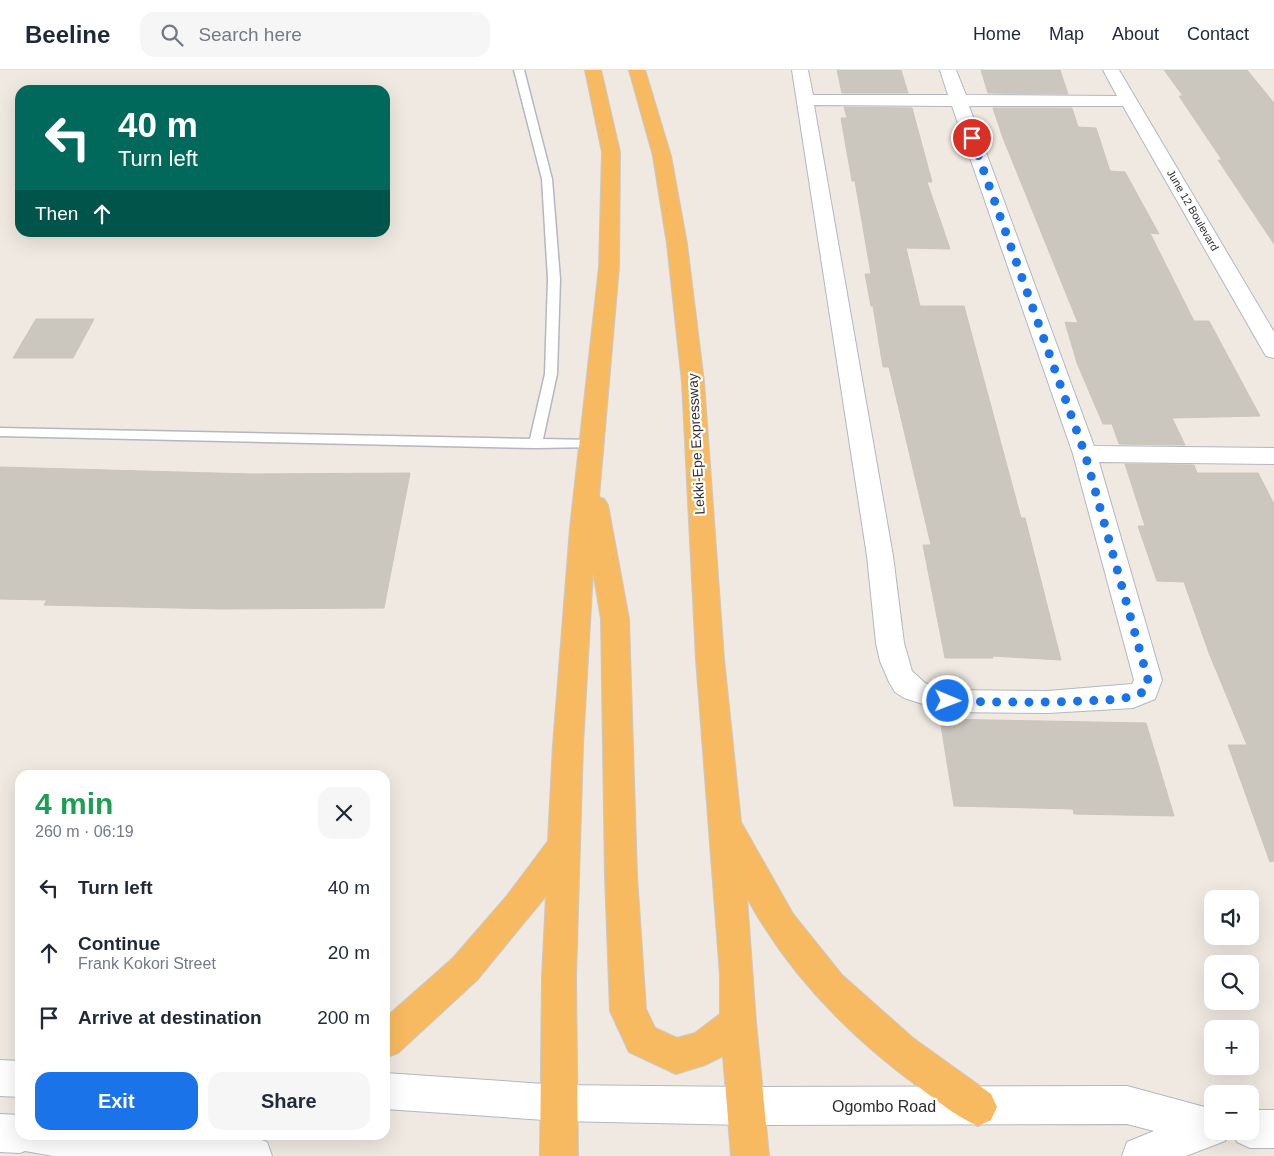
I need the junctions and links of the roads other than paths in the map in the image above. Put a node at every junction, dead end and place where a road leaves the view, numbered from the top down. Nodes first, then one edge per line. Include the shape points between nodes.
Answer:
1 (519, 70) edge
2 (593, 70) edge
3 (638, 70) edge
4 (800, 70) edge
5 (948, 70) edge
6 (1112, 70) edge
7 (805, 100) junction
8 (958, 100) junction
9 (1129, 101) junction
10 (1274, 351) edge
11 (0, 432) edge
12 (535, 444) junction
13 (1085, 454) junction
14 (1274, 456) edge
15 (590, 457) junction
16 (725, 823) junction
17 (565, 844) junction
18 (738, 1022) junction
19 (390, 1037) edge
20 (0, 1078) edge
21 (15, 1079) edge
22 (390, 1091) edge
23 (559, 1102) junction
24 (748, 1106) junction
25 (978, 1107) junction
26 (1204, 1126) edge
27 (1259, 1129) edge
28 (1274, 1129) edge
29 (1204, 1130) edge
30 (0, 1133) edge
31 (15, 1134) edge
32 (25, 1140) edge
33 (85, 1140) edge
34 (32, 1156) edge
35 (253, 1156) edge
36 (559, 1156) edge
37 (750, 1156) edge
38 (1141, 1156) edge

1 - 12 lane via 547,179 554,279 551,374
2 - 15 highway via 611,152 609,267
3 - 16 highway, Lekki-Epe Expressway via 662,156 677,244 691,362 709,649
4 - 7 street
5 - 8 street
6 - 9 street, June 12 Boulevard
7 - 8 street
7 - 13 street via 880,556 888,628 896,672 904,683 914,690 948,701 1048,702 1133,697 1145,691 1148,680
8 - 9 street
8 - 13 street
9 - 10 street, June 12 Boulevard
11 - 12 lane
12 - 15 lane
13 - 14 street
15 - 17 highway via 568,745
15 - 18 highway via 615,618 621,876 628,1011 642,1040 676,1056 705,1048
16 - 18 highway, Lekki-Epe Expressway
16 - 25 highway via 789,937 828,986 934,1078
17 - 19 highway via 466,969
17 - 23 highway via 559,977
18 - 24 highway, Lekki-Epe Expressway
20 - 21 street
22 - 23 street, Ogombo Road
23 - 24 street, Ogombo Road
23 - 36 highway
24 - 25 street, Ogombo Road
24 - 37 highway, Lekki-Epe Expressway
25 - 26 street, Ogombo Road via 1127,1105
27 - 28 street
29 - 38 street, Ogombo Road
30 - 31 street
32 - 34 street
33 - 35 street

